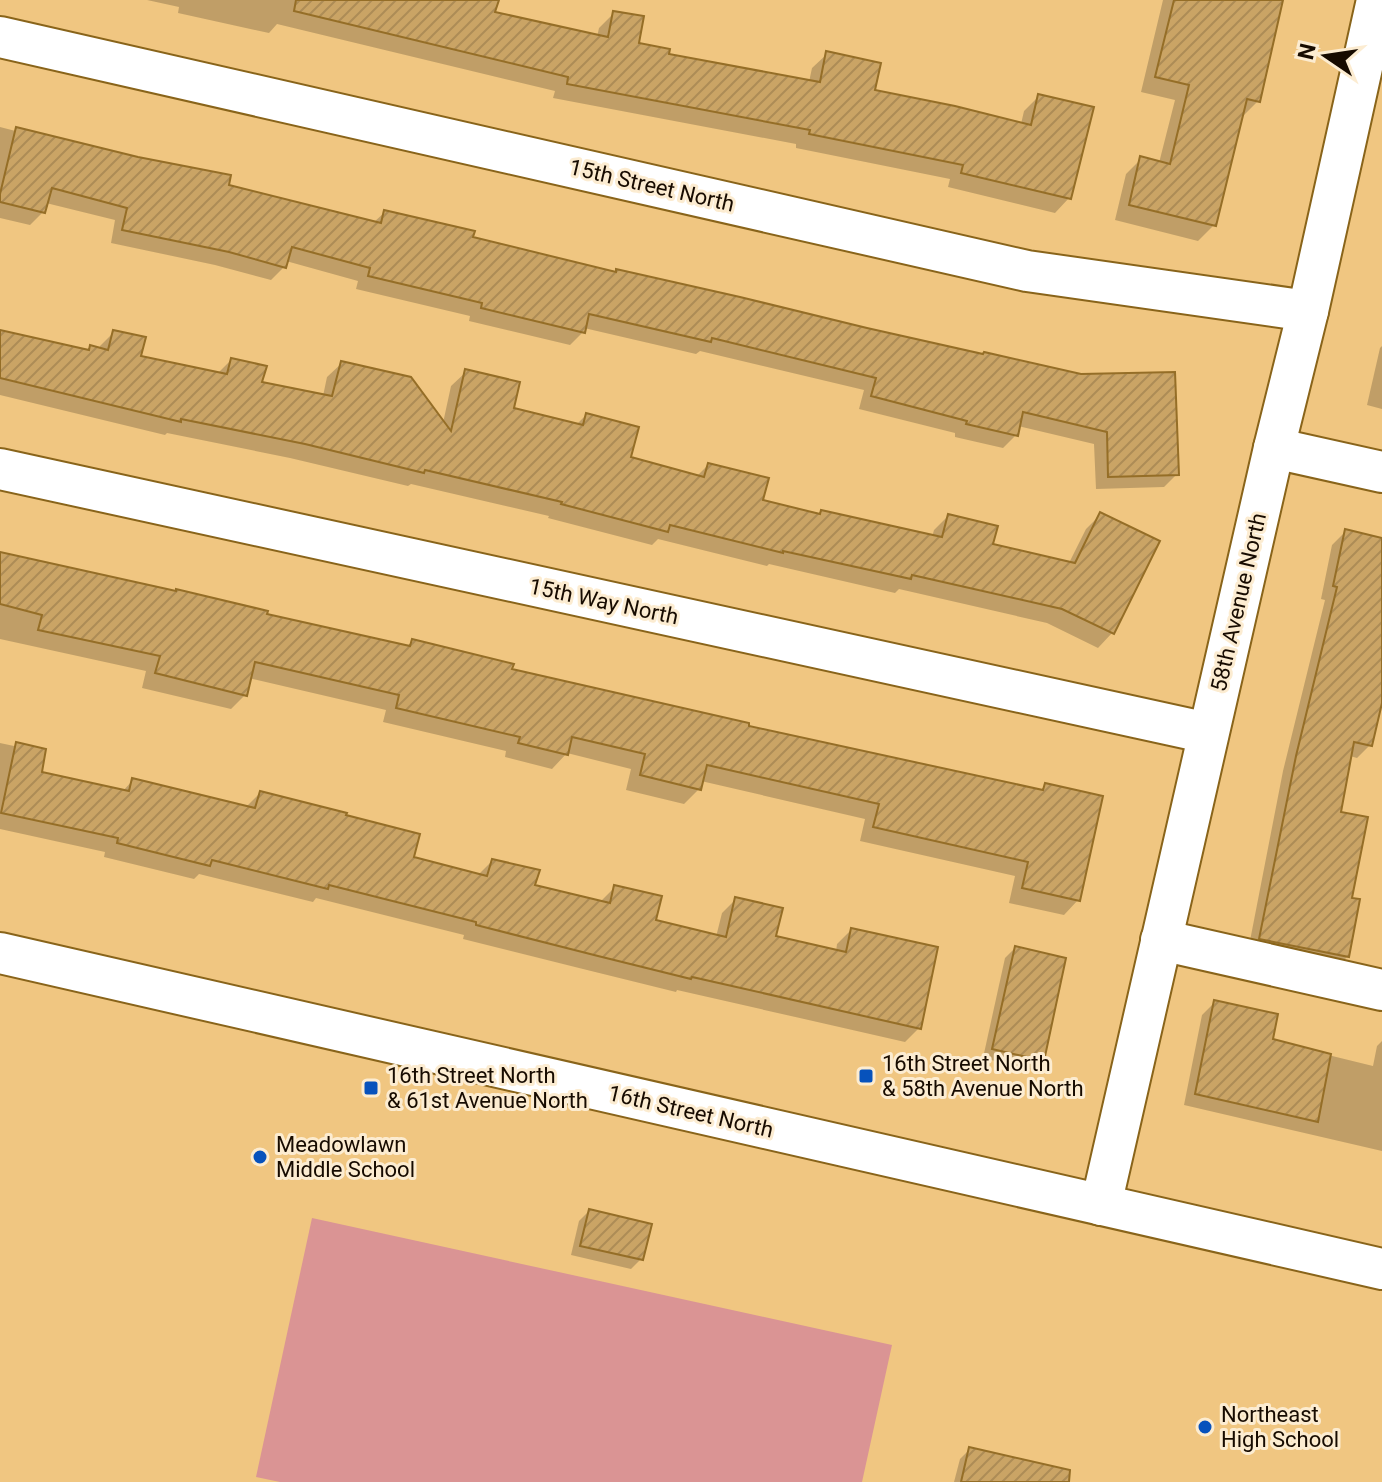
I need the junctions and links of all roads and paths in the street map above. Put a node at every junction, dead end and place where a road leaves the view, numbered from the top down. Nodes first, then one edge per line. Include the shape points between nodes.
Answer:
1 (1377, 0) edge
2 (0, 37) edge
3 (1308, 311) junction
4 (1274, 448) junction
5 (0, 469) edge
6 (1382, 472) edge
7 (1208, 733) junction
8 (1161, 940) junction
9 (0, 953) edge
10 (1382, 990) edge
11 (1101, 1205) junction
12 (1382, 1269) edge

1 - 3 street, 58th Avenue North
2 - 3 street, 15th Street North via 1027,271
3 - 4 street, 58th Avenue North
4 - 6 street
4 - 7 street, 58th Avenue North
5 - 7 street, 15th Way North
7 - 8 street, 58th Avenue North
8 - 10 street
8 - 11 street, 58th Avenue North
9 - 11 street, 16th Street North
11 - 12 street, 16th Street North

